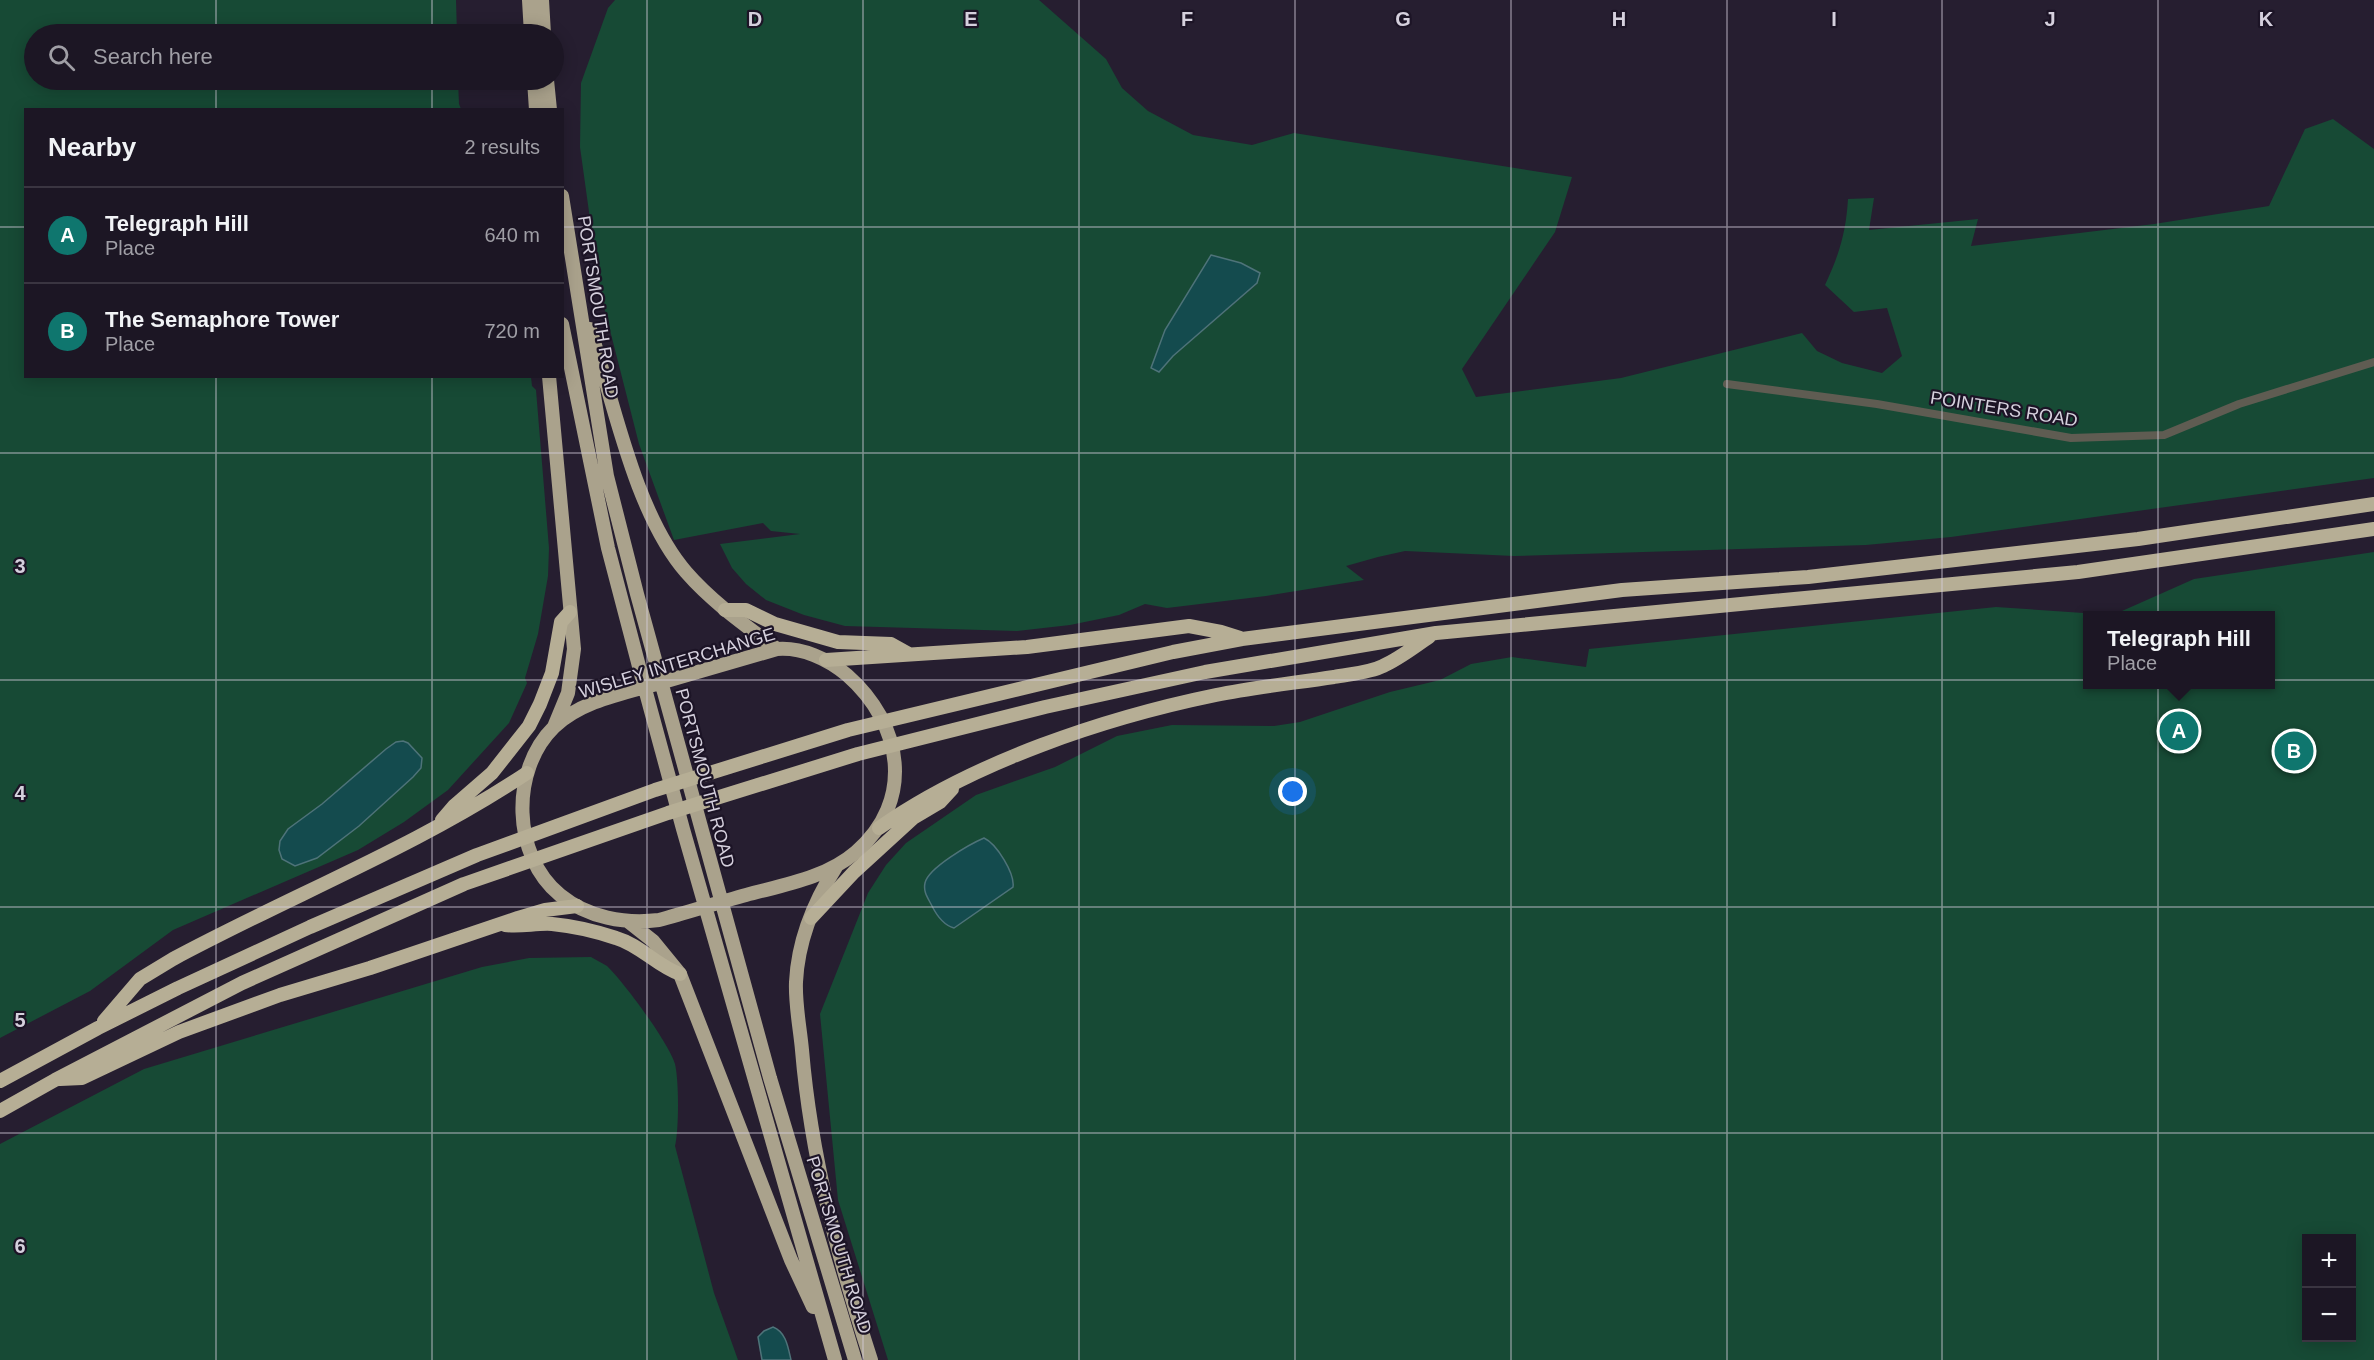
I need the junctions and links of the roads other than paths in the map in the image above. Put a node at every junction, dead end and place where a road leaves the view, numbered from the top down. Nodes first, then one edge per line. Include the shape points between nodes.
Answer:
1 (529, 0) edge
2 (542, 0) edge
3 (530, 24) edge
4 (543, 24) edge
5 (535, 90) edge
6 (548, 90) edge
7 (536, 108) edge
8 (550, 108) edge
9 (564, 209) edge
10 (576, 284) junction
11 (564, 334) edge
12 (2374, 362) edge
13 (549, 378) edge
14 (1727, 384) dead end
15 (2374, 504) edge
16 (2374, 529) edge
17 (725, 610) junction
18 (570, 612) junction
19 (1436, 633) junction
20 (1242, 639) junction
21 (777, 649) junction
22 (909, 654) junction
23 (826, 660) junction
24 (554, 727) junction
25 (526, 773) junction
26 (959, 780) junction
27 (437, 826) junction
28 (879, 828) junction
29 (836, 867) junction
30 (577, 906) junction
31 (811, 918) junction
32 (628, 922) junction
33 (500, 924) junction
34 (680, 974) junction
35 (98, 1028) junction
36 (55, 1080) junction
37 (0, 1081) edge
38 (0, 1111) edge
39 (825, 1330) junction
40 (835, 1360) edge
41 (855, 1360) edge
42 (871, 1360) edge

1 - 3 highway
2 - 4 highway
5 - 7 highway
6 - 8 highway
9 - 10 highway, PORTSMOUTH ROAD
10 - 17 highway via 651,516 685,571
10 - 41 highway, PORTSMOUTH ROAD via 607,476 656,669 770,1078
11 - 39 highway, PORTSMOUTH ROAD via 608,548 641,674
12 - 14 street, POINTERS ROAD via 2239,404 2164,435 2072,438 1877,404
13 - 18 highway
15 - 20 highway via 2138,539 1808,577 1622,590
16 - 19 highway via 2078,572
17 - 21 highway
17 - 22 highway via 746,610 775,624 838,642 891,644
18 - 24 highway via 572,679
18 - 27 highway via 561,622 552,673 529,726 492,773
19 - 26 highway via 1382,667 1245,689 1164,707 1043,746
19 - 36 highway via 1205,672 1045,707 858,754 668,813 464,885 242,983
20 - 22 highway via 1189,626 1027,647
20 - 35 highway via 848,730 655,790 477,855 301,932
21 - 23 highway, WISLEY INTERCHANGE
21 - 24 highway, WISLEY INTERCHANGE via 587,706
22 - 23 highway
23 - 28 highway, WISLEY INTERCHANGE via 858,685 875,705 889,735 895,765 891,799
24 - 25 highway, WISLEY INTERCHANGE
25 - 27 highway
25 - 30 highway, WISLEY INTERCHANGE via 522,808 530,850 543,877
26 - 28 highway
26 - 31 highway via 940,802 913,818 854,872
27 - 35 highway via 173,959 140,979
28 - 29 highway, WISLEY INTERCHANGE
29 - 31 highway
29 - 32 highway, WISLEY INTERCHANGE via 659,920
30 - 32 highway, WISLEY INTERCHANGE via 595,915
30 - 33 highway via 545,910
31 - 42 highway via 796,982 806,1101 827,1213
32 - 34 highway via 653,941
33 - 34 highway via 550,924 617,938
33 - 36 highway via 179,1032 82,1078
34 - 39 highway via 791,1260
35 - 37 highway
36 - 38 highway
39 - 40 highway, PORTSMOUTH ROAD

